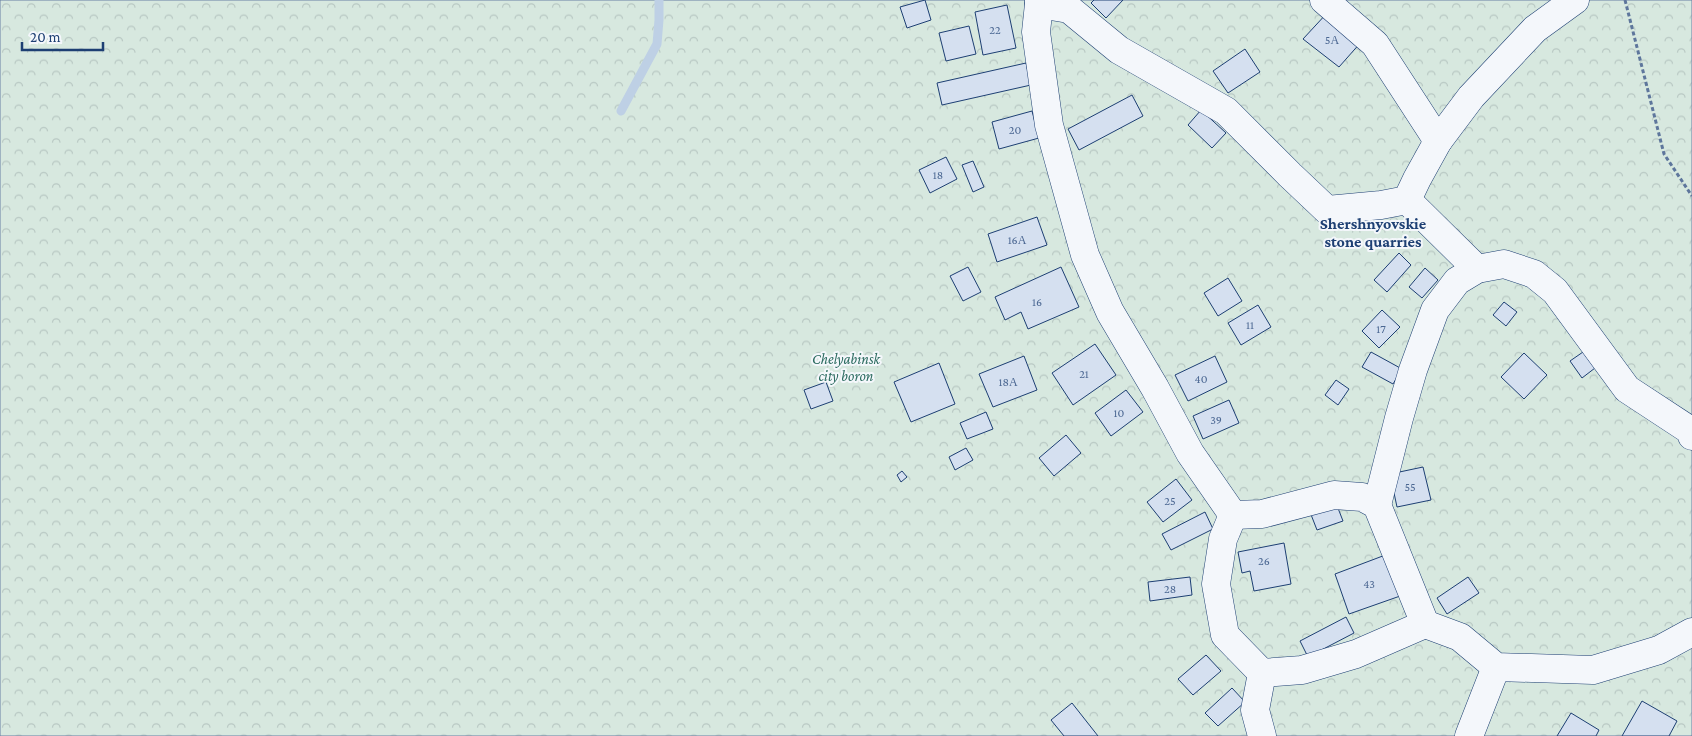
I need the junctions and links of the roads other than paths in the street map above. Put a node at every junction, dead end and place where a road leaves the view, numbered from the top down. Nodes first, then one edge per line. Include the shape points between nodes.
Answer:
1 (1324, 0) edge
2 (1574, 0) edge
3 (1039, 2) edge
4 (1438, 141) junction
5 (1407, 200) junction
6 (1477, 268) junction
7 (1692, 436) edge
8 (1377, 505) junction
9 (1233, 516) junction
10 (1425, 624) junction
11 (1692, 632) edge
12 (1496, 667) junction
13 (1262, 673) junction
14 (1262, 736) edge
15 (1469, 736) edge

1 - 4 street via 1375,44
2 - 4 street via 1535,30 1470,97
3 - 5 street via 1069,9 1119,50 1226,111 1327,210
3 - 9 street via 1036,32 1049,125 1085,255 1110,312 1190,453
4 - 5 street
5 - 6 street
6 - 7 street via 1504,264 1534,274 1555,291 1627,389 1691,431
6 - 8 street via 1457,282 1435,310 1404,399
8 - 9 street via 1362,497 1334,495 1262,514
8 - 10 street
9 - 13 street via 1224,539 1216,584 1225,635
10 - 12 street via 1460,637
10 - 13 street via 1356,654 1302,670
11 - 12 street via 1659,650 1593,670
12 - 15 street
13 - 14 street via 1255,710

